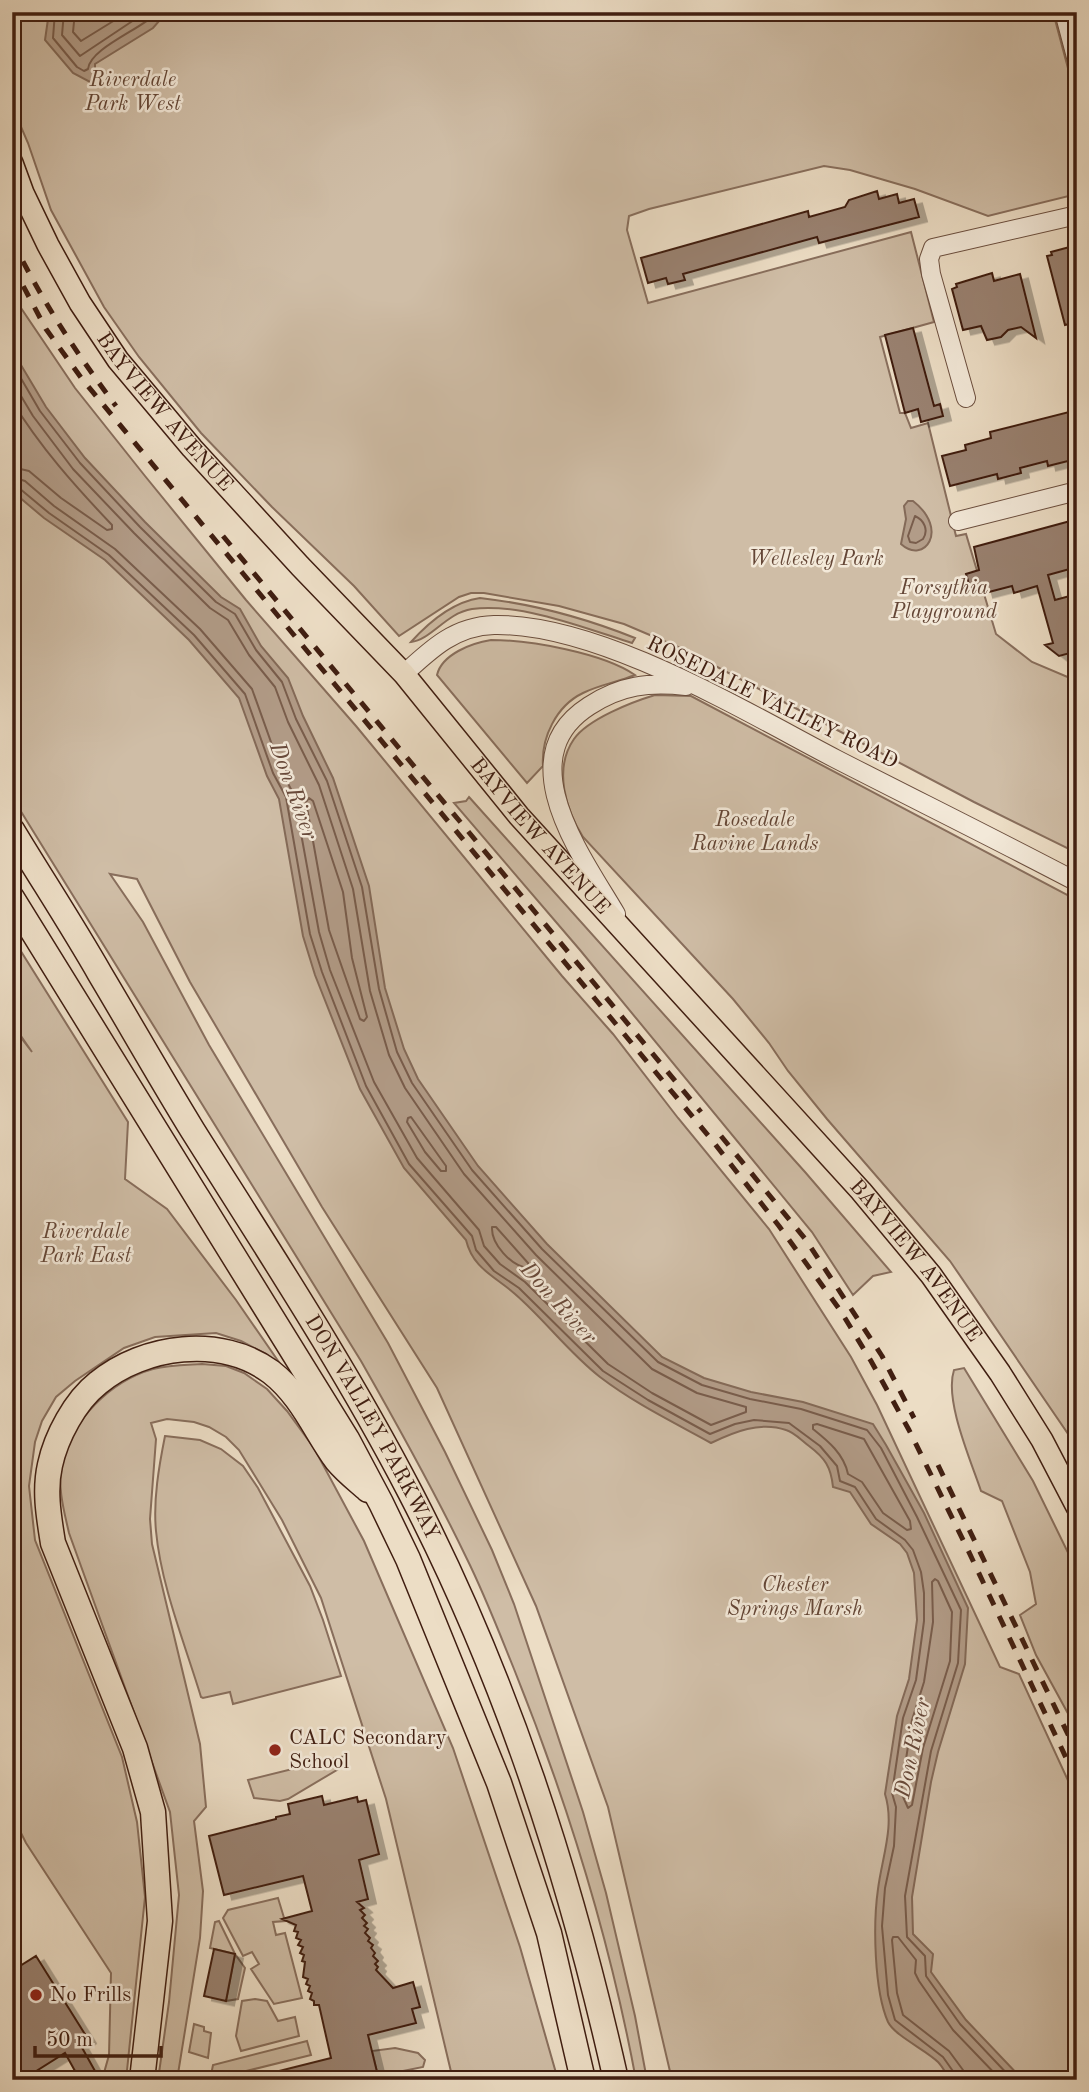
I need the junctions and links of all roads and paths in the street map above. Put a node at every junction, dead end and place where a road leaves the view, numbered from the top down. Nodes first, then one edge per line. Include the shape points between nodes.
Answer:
1 (1064, 12) edge
2 (1077, 61) edge
3 (12, 163) edge
4 (1077, 215) edge
5 (966, 398) dead end
6 (1077, 491) edge
7 (958, 521) dead end
8 (404, 674) junction
9 (700, 688) junction
10 (12, 830) edge
11 (1077, 882) edge
12 (12, 898) edge
13 (630, 940) junction
14 (381, 1503) junction
15 (1077, 1507) edge
16 (142, 2080) edge
17 (583, 2080) edge
18 (616, 2080) edge

1 - 2 street
3 - 8 main road, BAYVIEW AVENUE via 61,268 118,360 192,449
4 - 5 street via 933,248 931,274
6 - 7 street
8 - 9 street, ROSEDALE VALLEY ROAD via 454,633 474,627 522,626 599,645
8 - 13 main road, BAYVIEW AVENUE via 487,778
9 - 11 street, ROSEDALE VALLEY ROAD
9 - 13 street via 632,686 606,695 573,716 558,739 552,764 563,822
10 - 18 highway, DON VALLEY PARKWAY via 356,1394 411,1493 475,1630 533,1779 564,1871
12 - 14 highway, DON VALLEY PARKWAY via 347,1439
13 - 15 main road, BAYVIEW AVENUE via 861,1191 931,1275 1000,1373
14 - 16 highway via 342,1467 301,1402 270,1372 210,1348 148,1356 97,1383 58,1442 50,1465 47,1509 53,1544 135,1748 153,1812 160,1921
14 - 17 highway, DON VALLEY PARKWAY via 499,1783 549,1933

